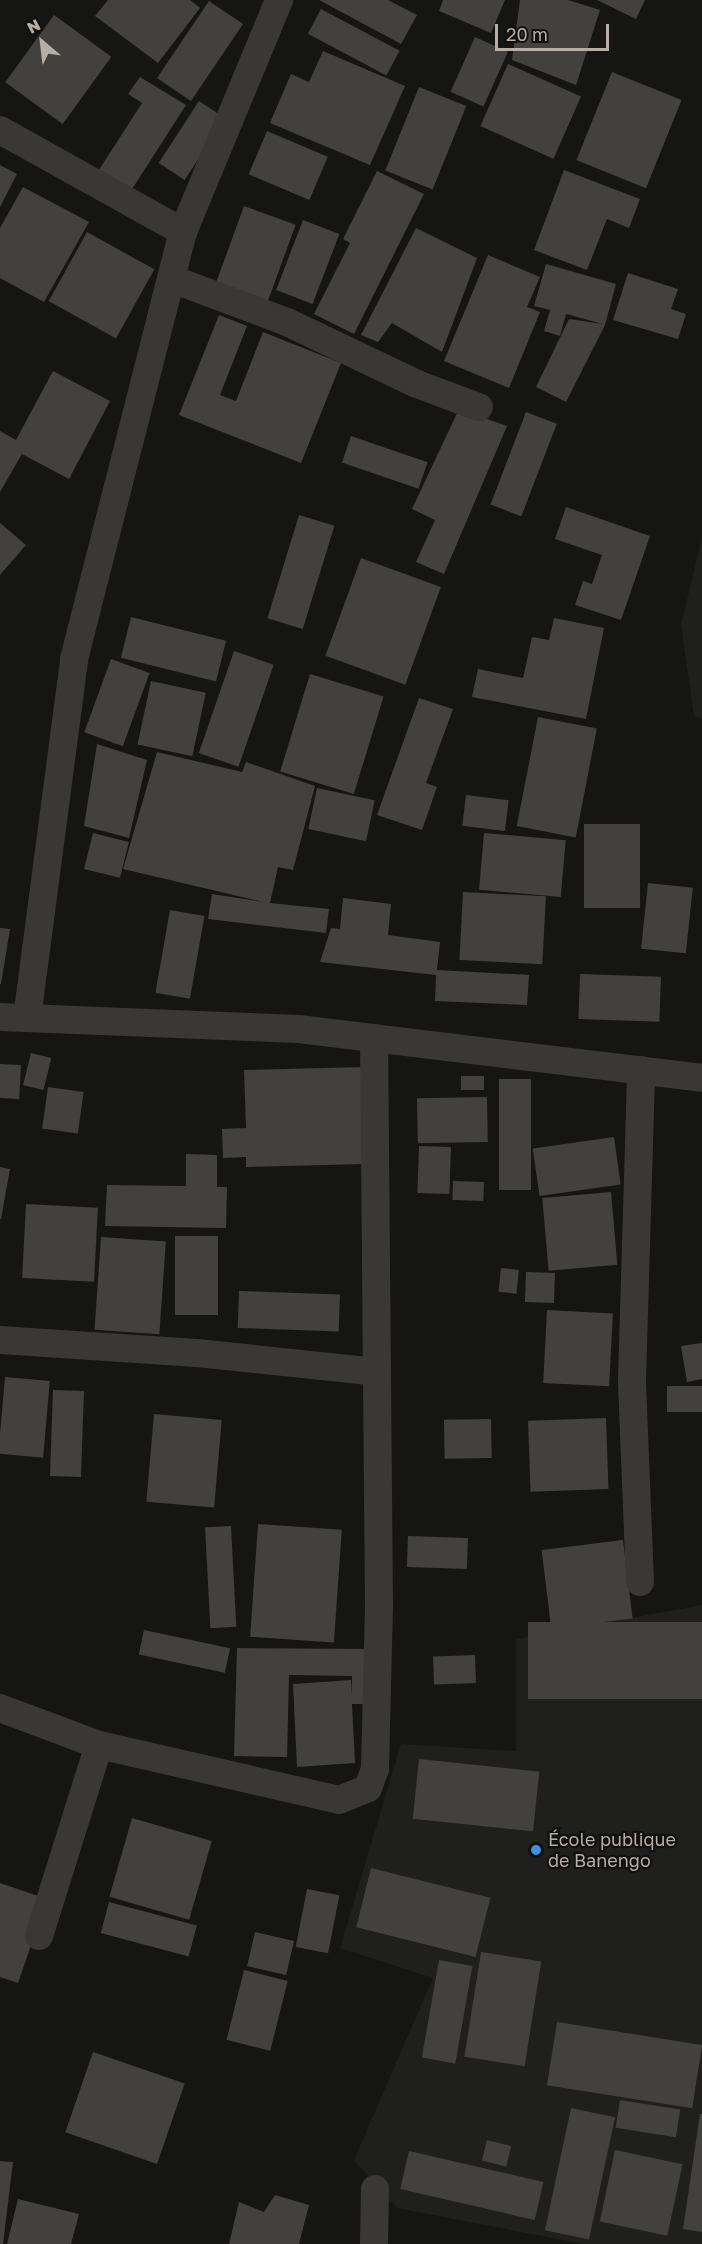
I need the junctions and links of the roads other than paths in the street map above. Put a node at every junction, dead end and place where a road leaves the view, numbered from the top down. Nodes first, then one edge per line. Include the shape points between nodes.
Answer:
1 (279, 0) edge
2 (0, 130) edge
3 (183, 232) junction
4 (172, 279) junction
5 (479, 407) dead end
6 (13, 1018) edge
7 (374, 1038) junction
8 (641, 1070) junction
9 (702, 1078) edge
10 (0, 1340) edge
11 (376, 1372) junction
12 (640, 1582) dead end
13 (0, 1708) edge
14 (99, 1745) junction
15 (39, 1936) dead end
16 (375, 2189) dead end
17 (374, 2244) edge

1 - 3 street
2 - 3 street
3 - 4 street
4 - 5 street via 287,322 417,384
4 - 6 street via 74,659
6 - 7 street via 288,1028
7 - 8 street
7 - 11 street
8 - 9 street
8 - 12 street via 632,1380
10 - 11 street via 197,1353
11 - 14 street via 379,1606 375,1769 368,1788 339,1800
13 - 14 street
14 - 15 street
16 - 17 street

